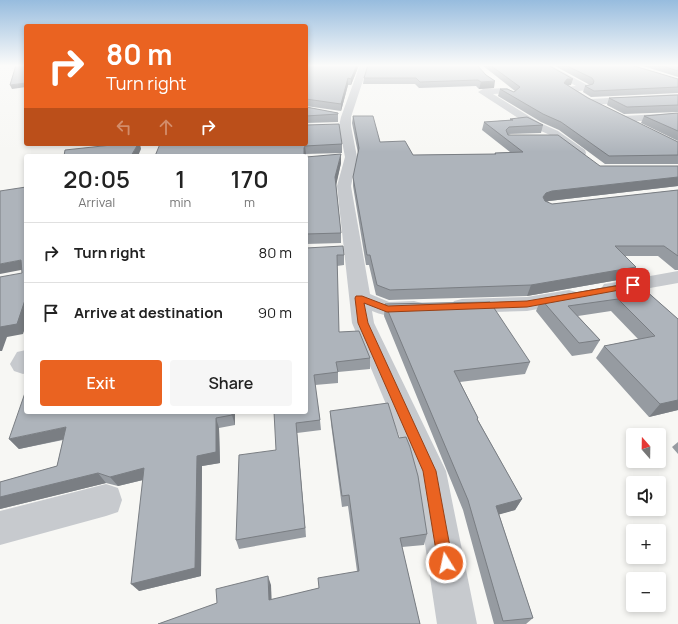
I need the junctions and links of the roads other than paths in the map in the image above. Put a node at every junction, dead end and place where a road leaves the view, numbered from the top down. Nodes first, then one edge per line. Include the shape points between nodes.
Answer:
1 (352, 94) edge
2 (487, 94) edge
3 (576, 94) edge
4 (678, 97) edge
5 (589, 102) junction
6 (616, 116) junction
7 (678, 116) edge
8 (641, 128) edge
9 (559, 137) junction
10 (538, 138) edge
11 (590, 161) edge
12 (678, 277) edge
13 (359, 298) junction
14 (106, 500) dead end
15 (0, 528) edge
16 (456, 624) edge

1 - 13 street via 341,121 345,249
2 - 9 street
3 - 5 street
4 - 5 street
5 - 6 street
6 - 7 street
6 - 8 street
9 - 10 street
9 - 11 street
12 - 13 street via 527,304 387,309
13 - 16 street via 363,323 430,471
14 - 15 street

